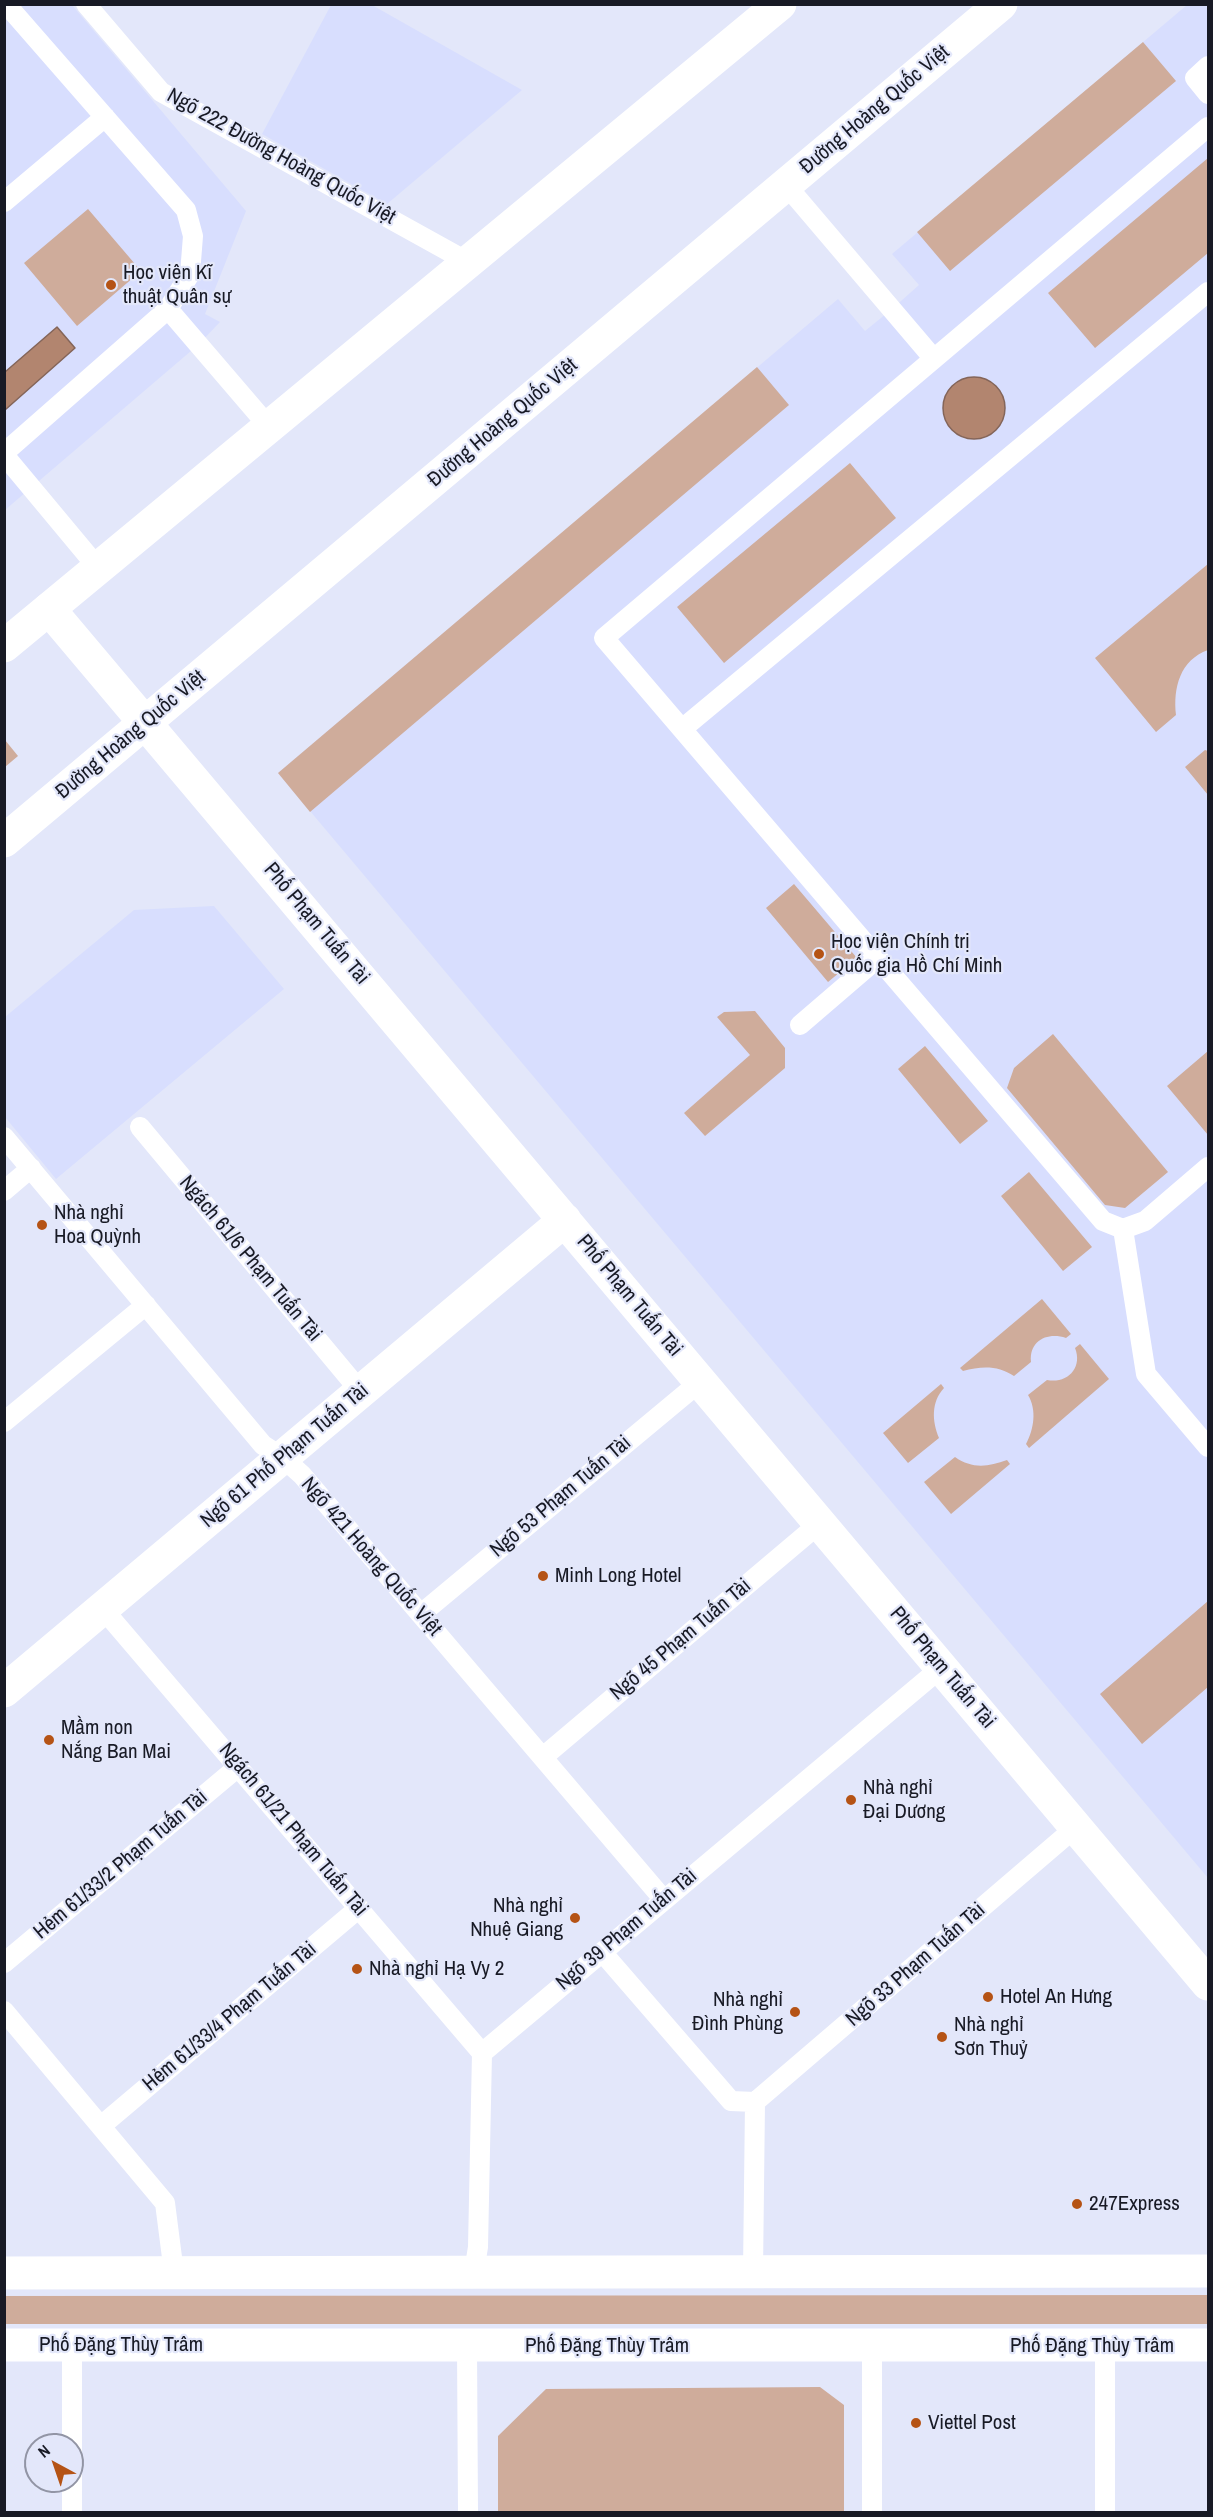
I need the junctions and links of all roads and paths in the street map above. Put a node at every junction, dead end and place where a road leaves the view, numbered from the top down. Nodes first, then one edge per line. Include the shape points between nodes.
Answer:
1 (6, 4) edge
2 (86, 4) edge
3 (780, 4) edge
4 (1001, 4) edge
5 (1209, 66) edge
6 (1209, 94) edge
7 (105, 117) junction
8 (1209, 127) edge
9 (786, 185) junction
10 (4, 202) edge
11 (468, 262) junction
12 (1209, 292) edge
13 (168, 309) junction
14 (934, 359) junction
15 (270, 428) junction
16 (4, 454) edge
17 (99, 569) junction
18 (49, 609) junction
19 (4, 646) edge
20 (146, 722) junction
21 (682, 729) junction
22 (4, 841) edge
23 (878, 958) junction
24 (800, 1025) dead end
25 (140, 1127) dead end
26 (4, 1137) edge
27 (1209, 1167) edge
28 (31, 1168) junction
29 (4, 1191) edge
30 (565, 1221) junction
31 (1123, 1229) junction
32 (146, 1305) junction
33 (701, 1381) junction
34 (361, 1392) junction
35 (4, 1422) edge
36 (1209, 1447) edge
37 (283, 1458) junction
38 (820, 1523) junction
39 (103, 1609) junction
40 (421, 1614) junction
41 (942, 1667) junction
42 (4, 1691) edge
43 (543, 1757) junction
44 (238, 1767) junction
45 (1076, 1827) junction
46 (664, 1900) junction
47 (359, 1908) junction
48 (602, 1952) junction
49 (4, 1963) edge
50 (1209, 1984) edge
51 (4, 2011) edge
52 (482, 2052) junction
53 (755, 2102) junction
54 (101, 2126) junction
55 (1209, 2271) edge
56 (474, 2272) junction
57 (753, 2272) junction
58 (4, 2273) edge
59 (174, 2273) junction
60 (72, 2344) junction
61 (4, 2345) edge
62 (1209, 2345) edge
63 (467, 2346) junction
64 (872, 2346) junction
65 (1105, 2346) junction
66 (72, 2512) edge
67 (468, 2512) edge
68 (872, 2512) edge
69 (1105, 2512) edge

1 - 7 lane
2 - 11 lane, Ngõ 222 Đường Hoàng Quốc Việt via 161,92
3 - 11 street
4 - 9 street, Đường Hoàng Quốc Việt
5 - 6 lane via 1195,78
7 - 10 lane
7 - 13 lane via 186,210 193,236 190,274
8 - 14 lane
9 - 14 lane
9 - 20 street, Đường Hoàng Quốc Việt
11 - 15 street
12 - 21 lane
13 - 15 lane
13 - 16 lane
14 - 21 lane via 604,638
15 - 17 street
16 - 17 lane
17 - 18 street
18 - 19 street
18 - 20 street, Phố Phạm Tuấn Tài
20 - 22 street, Đường Hoàng Quốc Việt
20 - 30 street, Phố Phạm Tuấn Tài
21 - 23 lane
23 - 24 lane
23 - 31 lane via 1103,1221
25 - 34 lane, Ngách 61/6 Phạm Tuấn Tài
26 - 28 lane, Ngõ 421 Hoàng Quốc Việt
27 - 31 lane via 1145,1221
28 - 29 lane
28 - 32 lane, Ngõ 421 Hoàng Quốc Việt
30 - 33 street, Phố Phạm Tuấn Tài
30 - 34 street, Ngõ 61 Phố Phạm Tuấn Tài
31 - 36 lane via 1146,1374
32 - 35 lane
32 - 37 lane, Ngõ 421 Hoàng Quốc Việt via 263,1445
33 - 38 street, Phố Phạm Tuấn Tài
33 - 40 lane, Ngõ 53 Phạm Tuấn Tài
34 - 37 street, Ngõ 61 Phố Phạm Tuấn Tài
37 - 39 street, Ngõ 61 Phố Phạm Tuấn Tài
37 - 40 lane, Ngõ 421 Hoàng Quốc Việt
38 - 41 street, Phố Phạm Tuấn Tài
38 - 43 lane, Ngõ 45 Phạm Tuấn Tài
39 - 42 street, Ngõ 61 Phố Phạm Tuấn Tài
39 - 44 lane, Ngách 61/21 Phạm Tuấn Tài
40 - 43 lane, Ngõ 421 Hoàng Quốc Việt
41 - 45 street, Phố Phạm Tuấn Tài
41 - 46 lane, Ngõ 39 Phạm Tuấn Tài
43 - 46 lane, Ngõ 421 Hoàng Quốc Việt
44 - 47 lane, Ngách 61/21 Phạm Tuấn Tài
44 - 49 lane, Hẻm 61/33/2 Phạm Tuấn Tài
45 - 50 street, Phố Phạm Tuấn Tài
45 - 53 lane, Ngõ 33 Phạm Tuấn Tài
46 - 48 lane, Ngõ 39 Phạm Tuấn Tài
47 - 52 lane, Ngách 61/21 Phạm Tuấn Tài
47 - 54 lane, Hẻm 61/33/4 Phạm Tuấn Tài
48 - 52 lane, Ngõ 39 Phạm Tuấn Tài
48 - 53 lane via 730,2101
51 - 54 lane
52 - 56 lane via 478,2247
53 - 57 lane
54 - 59 lane via 165,2203
55 - 57 street
56 - 57 street
56 - 59 street
58 - 59 street
60 - 61 street, Phố Đặng Thùy Trâm
60 - 63 street, Phố Đặng Thùy Trâm
60 - 66 lane
62 - 65 street, Phố Đặng Thùy Trâm
63 - 64 street, Phố Đặng Thùy Trâm
63 - 67 lane
64 - 65 street, Phố Đặng Thùy Trâm
64 - 68 lane
65 - 69 lane

